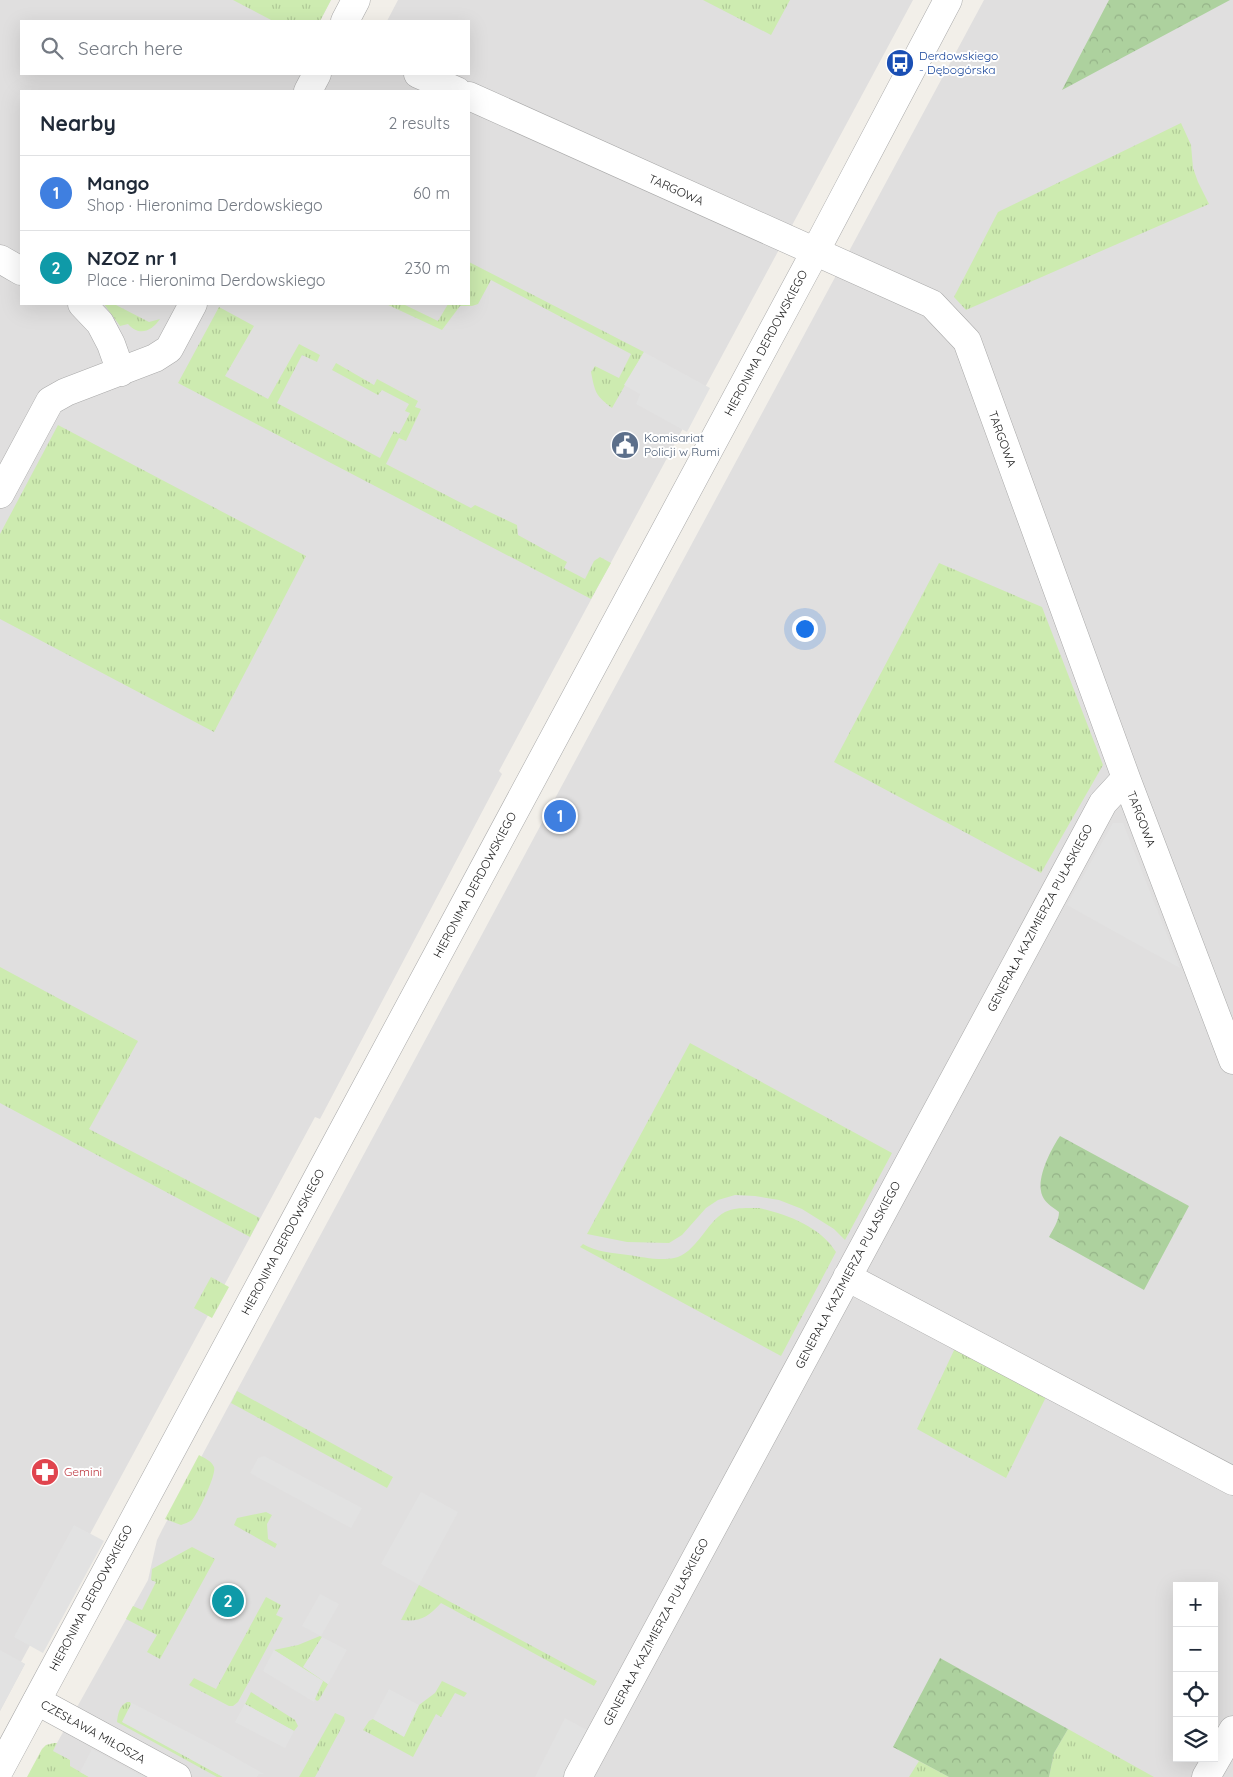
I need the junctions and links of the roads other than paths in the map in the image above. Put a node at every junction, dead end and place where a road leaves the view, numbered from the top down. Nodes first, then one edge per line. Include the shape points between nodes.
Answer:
1 (356, 0) edge
2 (948, 0) edge
3 (346, 20) edge
4 (316, 75) edge
5 (420, 75) edge
6 (309, 90) edge
7 (455, 90) edge
8 (470, 96) edge
9 (815, 252) junction
10 (0, 259) edge
11 (20, 269) edge
12 (83, 305) edge
13 (192, 305) edge
14 (121, 372) junction
15 (0, 494) edge
16 (1126, 778) junction
17 (1233, 1060) edge
18 (847, 1277) junction
19 (1233, 1480) edge
20 (36, 1701) junction
21 (1233, 1730) edge
22 (0, 1769) edge
23 (177, 1777) edge
24 (578, 1777) edge
25 (1206, 1777) edge

1 - 3 street
2 - 9 street, HIERONIMA DERDOWSKIEGO
4 - 6 street
5 - 7 street
8 - 9 street, TARGOWA
9 - 16 street, TARGOWA via 932,304 967,341
9 - 20 street, HIERONIMA DERDOWSKIEGO
10 - 11 street
12 - 14 street via 100,323
13 - 14 street via 169,349
14 - 15 street via 50,401
16 - 17 street, TARGOWA
16 - 18 street, GENERAŁA KAZIMIERZA PUŁASKIEGO via 1103,802
18 - 19 street
18 - 24 street, GENERAŁA KAZIMIERZA PUŁASKIEGO
20 - 22 street, HIERONIMA DERDOWSKIEGO
20 - 23 street, CZESŁAWA MIŁOSZA
21 - 25 street

